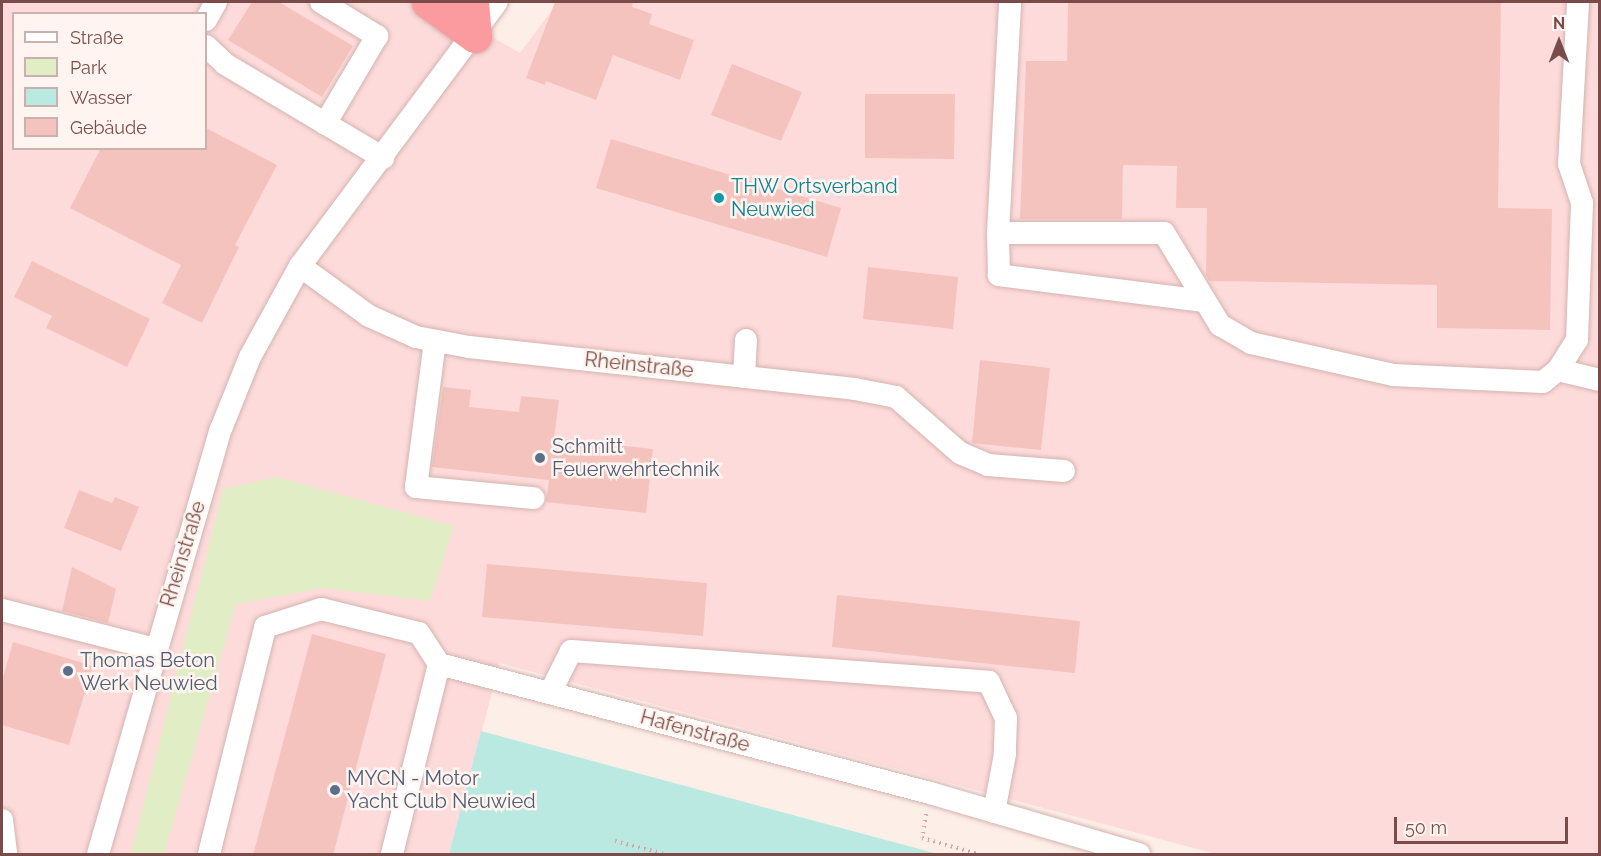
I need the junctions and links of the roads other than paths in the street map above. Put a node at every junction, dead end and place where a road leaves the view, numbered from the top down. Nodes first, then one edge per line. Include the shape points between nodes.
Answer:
1 (216, 2) edge
2 (321, 2) edge
3 (428, 2) edge
4 (472, 2) edge
5 (497, 2) edge
6 (1010, 2) edge
7 (1578, 2) edge
8 (207, 18) edge
9 (475, 36) junction
10 (207, 47) edge
11 (325, 124) junction
12 (383, 158) junction
13 (998, 233) junction
14 (300, 266) junction
15 (1204, 301) junction
16 (746, 340) dead end
17 (435, 341) junction
18 (1558, 370) junction
19 (744, 377) junction
20 (1599, 380) edge
21 (1064, 471) dead end
22 (534, 498) dead end
23 (2, 610) edge
24 (155, 650) junction
25 (439, 664) junction
26 (550, 693) junction
27 (994, 812) junction
28 (2, 820) edge
29 (6, 855) edge
30 (98, 855) edge
31 (209, 855) edge
32 (392, 855) edge
33 (1140, 855) edge

1 - 8 street
2 - 11 street via 377,36
3 - 9 highway
4 - 9 highway
5 - 9 street, Rheinstraße
6 - 13 street
7 - 18 street via 1569,164 1582,203 1577,340
9 - 12 street, Rheinstraße
10 - 11 street via 225,64
11 - 12 street
12 - 14 street, Rheinstraße
13 - 15 street via 1164,233
13 - 15 street via 999,275
14 - 17 street, Rheinstraße via 369,316
14 - 24 street, Rheinstraße via 250,357 221,429
15 - 18 street via 1220,325 1251,343 1393,375 1543,382
16 - 19 street
17 - 19 street, Rheinstraße
17 - 22 street via 416,487
18 - 20 street
19 - 21 street, Rheinstraße via 896,397 960,453 988,465
23 - 24 street
24 - 30 street, Rheinstraße
25 - 26 street, Hafenstraße
25 - 31 street via 419,633 321,609 265,627
25 - 32 street
26 - 27 street, Hafenstraße
26 - 27 street via 571,651 989,682 1006,718 1005,754
27 - 33 street, Hafenstraße
28 - 29 street

